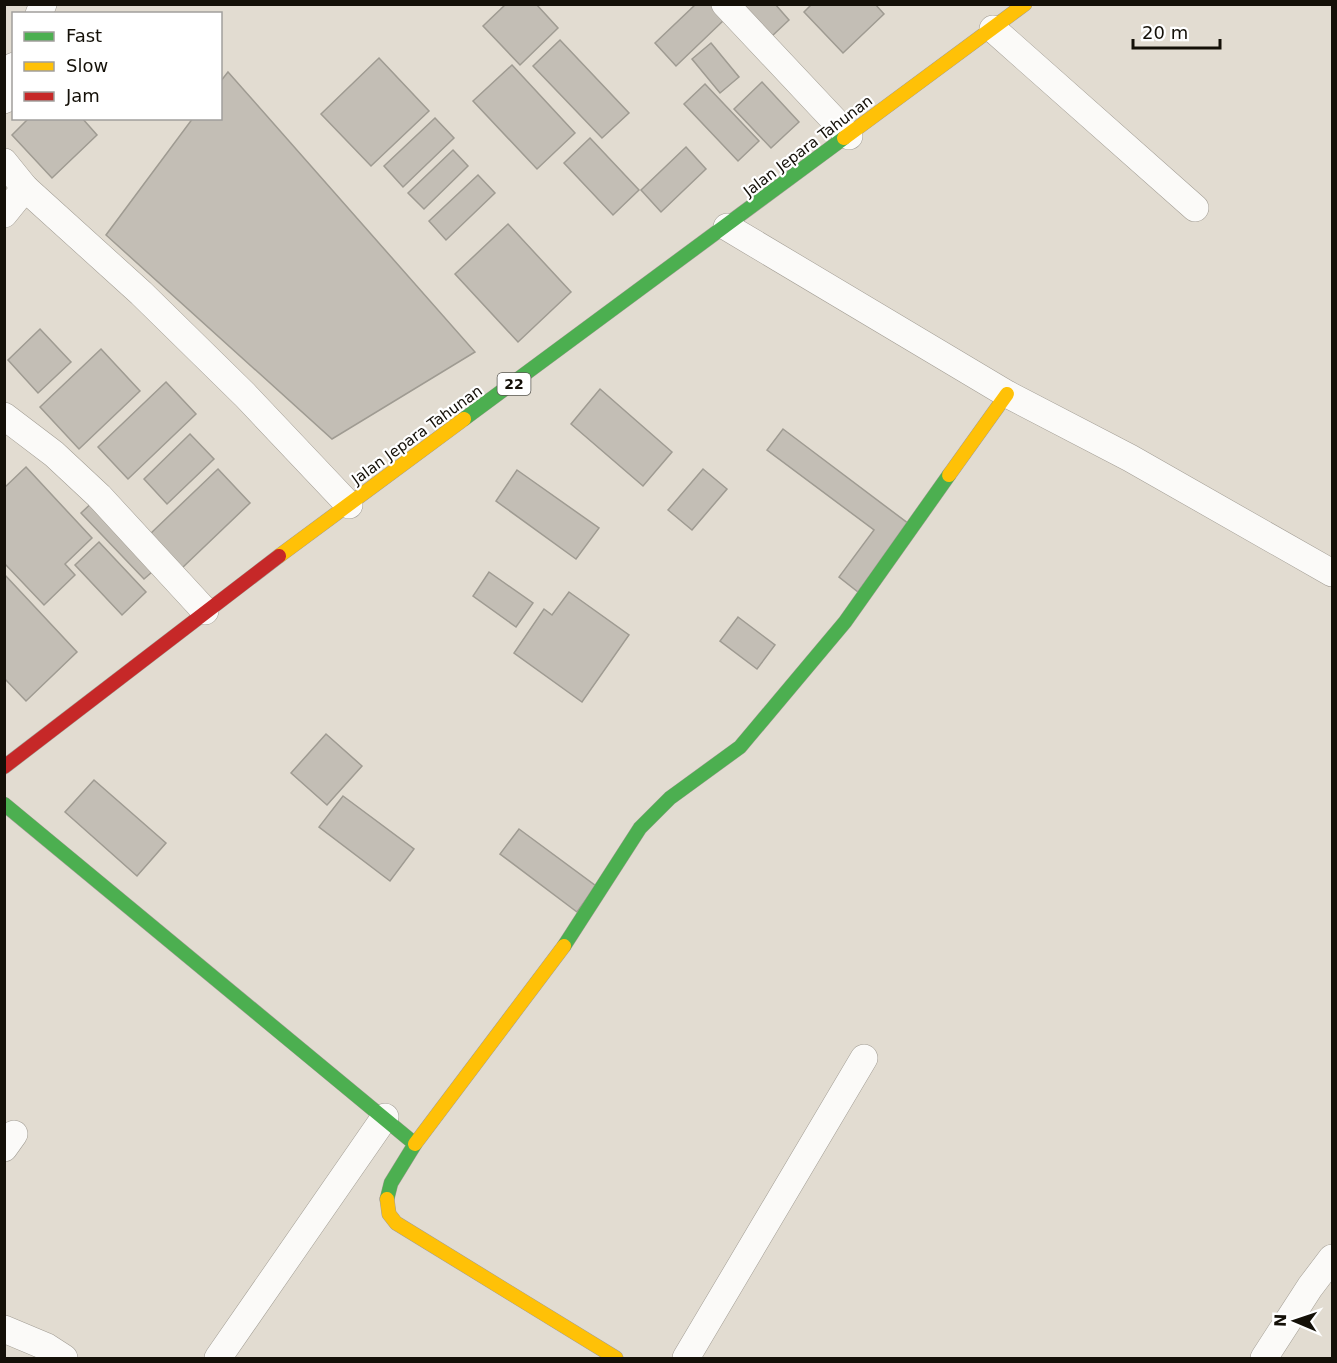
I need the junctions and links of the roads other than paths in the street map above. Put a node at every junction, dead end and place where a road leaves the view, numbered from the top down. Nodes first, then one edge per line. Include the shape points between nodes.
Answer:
1 (725, 4) edge
2 (1025, 4) edge
3 (993, 29) junction
4 (12, 73) edge
5 (4, 100) edge
6 (849, 136) junction
7 (4, 162) edge
8 (25, 188) junction
9 (1195, 208) dead end
10 (4, 214) edge
11 (727, 227) junction
12 (1007, 394) junction
13 (4, 416) edge
14 (350, 505) junction
15 (1332, 573) edge
16 (205, 611) junction
17 (4, 766) edge
18 (4, 804) edge
19 (864, 1059) dead end
20 (385, 1117) junction
21 (415, 1144) junction
22 (1332, 1258) edge
23 (4, 1329) edge
24 (64, 1359) edge
25 (218, 1359) edge
26 (616, 1359) edge
27 (686, 1359) edge
28 (1264, 1359) edge

1 - 6 street
2 - 3 main road, Jalan Jepara Tahunan / 22
3 - 6 main road, Jalan Jepara Tahunan / 22
3 - 9 street
4 - 5 street
6 - 11 main road, Jalan Jepara Tahunan / 22
7 - 8 street
8 - 10 street
8 - 14 street via 141,293
11 - 12 street
11 - 14 main road, Jalan Jepara Tahunan / 22
12 - 15 street via 1130,458
12 - 21 main road via 845,622 740,747 670,798 640,828 552,966
13 - 16 street via 54,453 99,496
14 - 16 main road, Jalan Jepara Tahunan / 22
16 - 17 main road, Jalan Jepara Tahunan / 22
18 - 20 main road
19 - 27 street
20 - 21 main road
20 - 25 street
21 - 26 main road via 388,1190 388,1215
22 - 28 street
23 - 24 street via 47,1347

